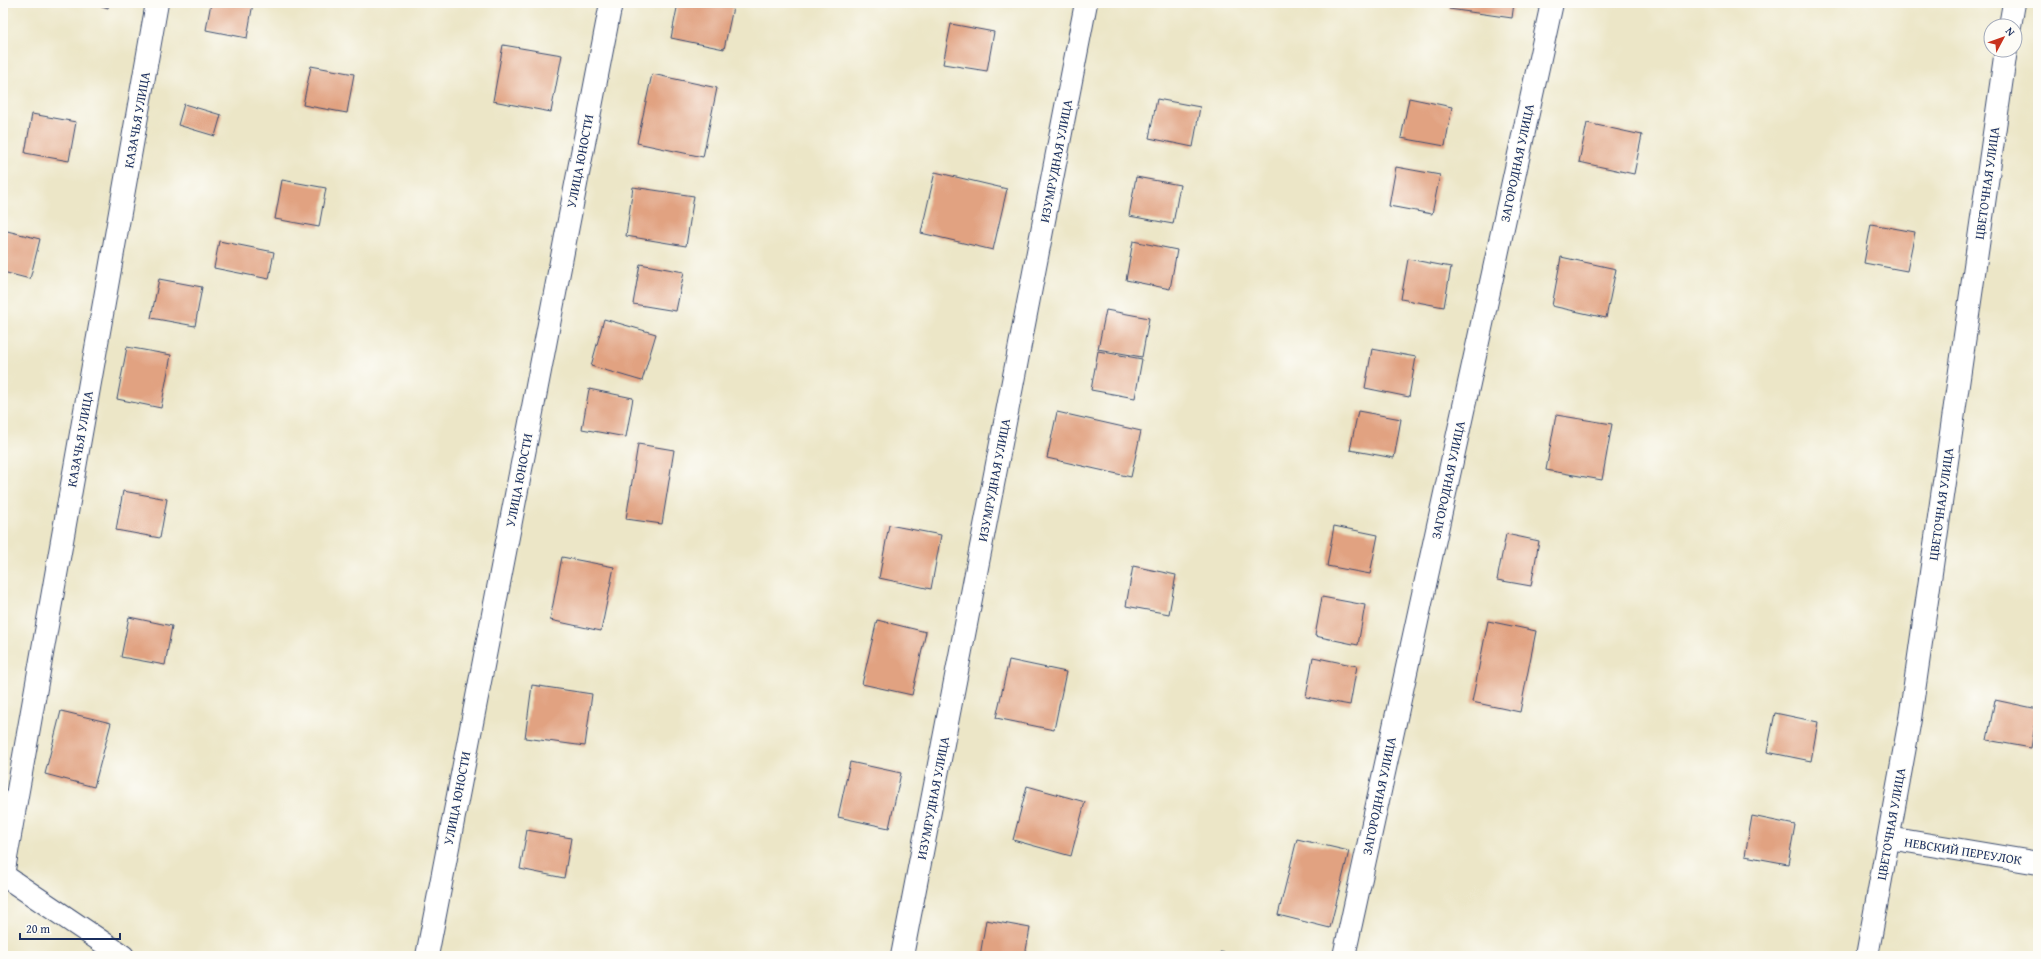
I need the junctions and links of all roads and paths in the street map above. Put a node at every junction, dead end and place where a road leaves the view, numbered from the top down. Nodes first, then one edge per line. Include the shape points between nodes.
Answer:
1 (157, 3) edge
2 (611, 3) edge
3 (1086, 3) edge
4 (1552, 3) edge
5 (2014, 3) edge
6 (2011, 18) edge
7 (2005, 58) edge
8 (1888, 838) junction
9 (2038, 863) edge
10 (3, 875) edge
11 (123, 956) edge
12 (427, 956) edge
13 (902, 956) edge
14 (1344, 956) edge
15 (1867, 956) edge

1 - 10 street, КАЗАЧЬЯ УЛИЦА
2 - 12 street, УЛИЦА ЮНОСТИ
3 - 13 street, ИЗУМРУДНАЯ УЛИЦА
4 - 14 street, ЗАГОРОДНАЯ УЛИЦА
5 - 6 street
7 - 8 street, ЦВЕТОЧНАЯ УЛИЦА via 1910,719
8 - 9 street, НЕВСКИЙ ПЕРЕУЛОК
8 - 15 street, ЦВЕТОЧНАЯ УЛИЦА
10 - 11 street

